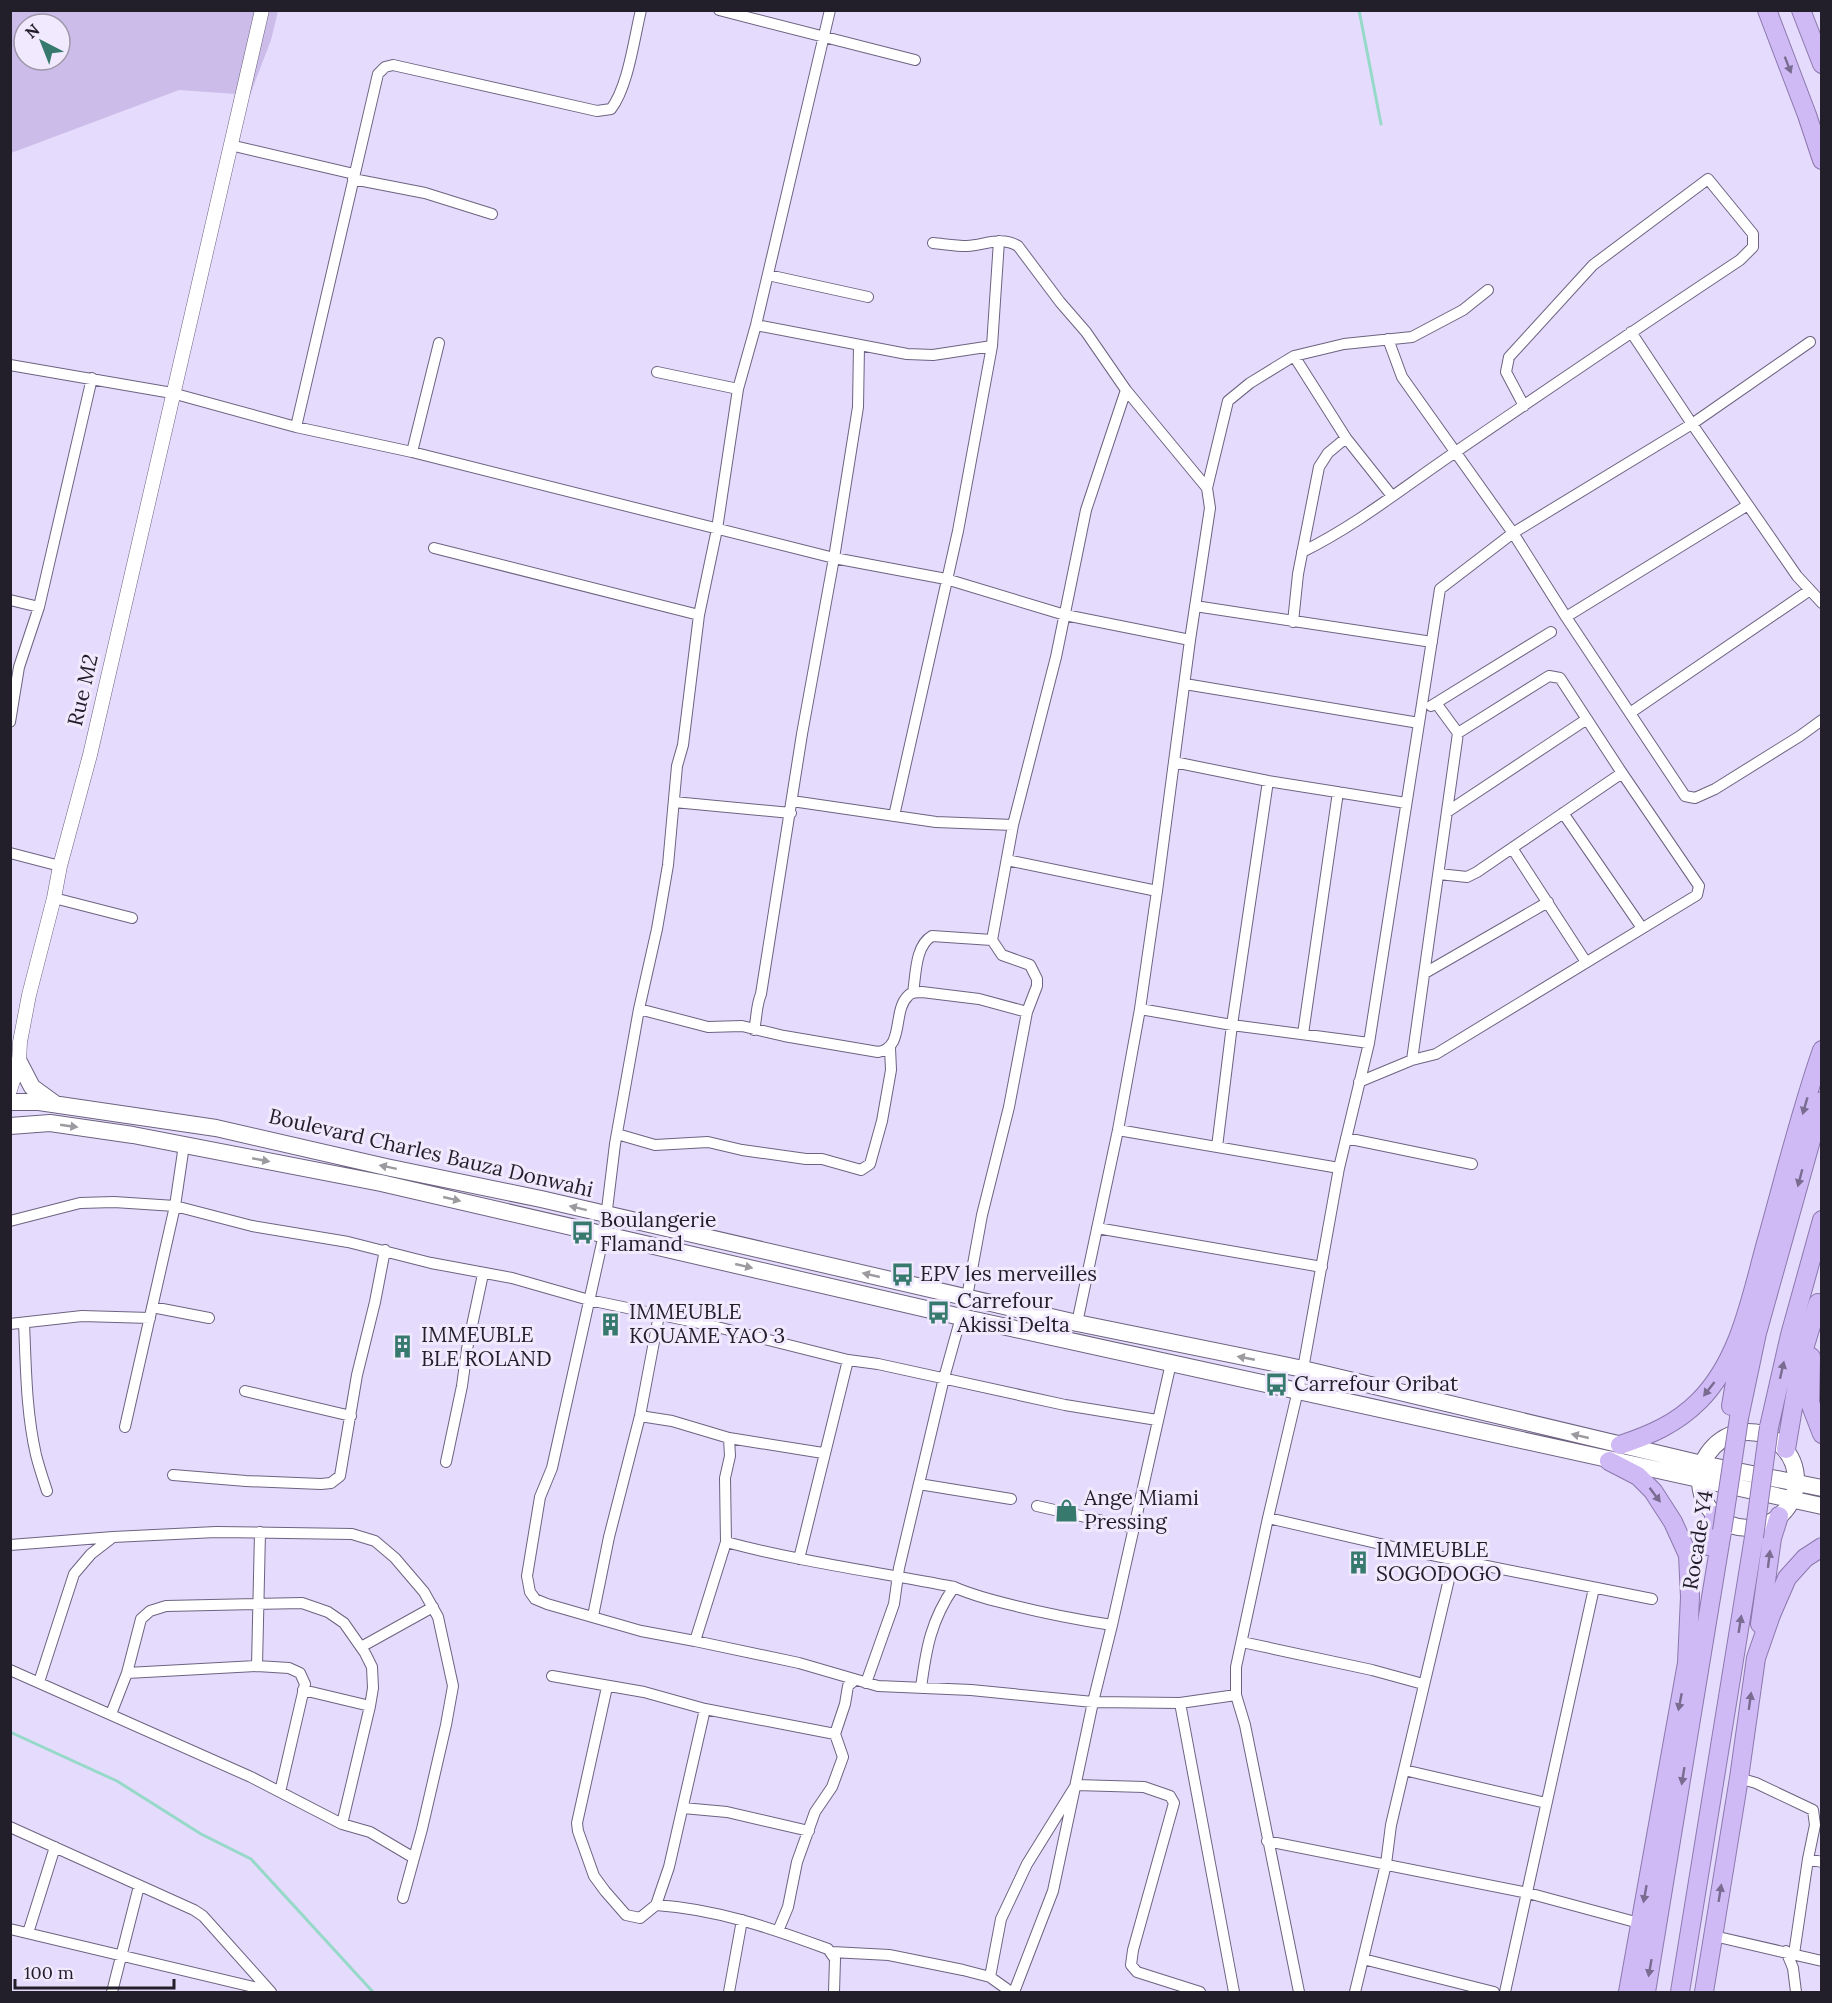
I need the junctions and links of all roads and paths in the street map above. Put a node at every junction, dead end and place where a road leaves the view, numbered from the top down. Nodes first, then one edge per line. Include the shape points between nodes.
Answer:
1 (262, 10) edge
2 (641, 10) edge
3 (719, 10) edge
4 (830, 10) edge
5 (1767, 10) edge
6 (1802, 10) edge
7 (825, 37) junction
8 (915, 60) dead end
9 (1821, 64) edge
10 (230, 145) junction
11 (1821, 160) edge
12 (353, 177) junction
13 (492, 214) dead end
14 (999, 241) junction
15 (933, 243) dead end
16 (768, 275) junction
17 (1488, 290) dead end
18 (868, 297) dead end
19 (756, 325) junction
20 (1631, 332) junction
21 (1388, 339) junction
22 (1810, 342) dead end
23 (439, 343) dead end
24 (859, 346) junction
25 (992, 346) junction
26 (1294, 356) junction
27 (10, 365) edge
28 (657, 372) dead end
29 (92, 378) junction
30 (738, 389) junction
31 (1126, 390) junction
32 (172, 393) junction
33 (1524, 406) junction
34 (1692, 424) junction
35 (296, 427) junction
36 (1346, 438) junction
37 (412, 452) junction
38 (1455, 452) junction
39 (1207, 488) junction
40 (1392, 496) junction
41 (1748, 505) junction
42 (717, 529) junction
43 (1513, 533) junction
44 (434, 548) dead end
45 (1302, 552) junction
46 (834, 558) junction
47 (946, 579) junction
48 (1810, 590) junction
49 (10, 600) edge
50 (1821, 603) edge
51 (1195, 606) junction
52 (39, 607) junction
53 (699, 615) junction
54 (1065, 615) junction
55 (1566, 617) junction
56 (1293, 622) junction
57 (1551, 632) dead end
58 (1190, 640) junction
59 (1432, 642) junction
60 (1185, 684) junction
61 (1436, 703) junction
62 (1630, 713) junction
63 (1420, 718) junction
64 (1587, 719) junction
65 (1821, 720) edge
66 (10, 722) edge
67 (1458, 733) junction
68 (1173, 762) junction
69 (1622, 773) junction
70 (1268, 781) junction
71 (1338, 792) junction
72 (792, 801) junction
73 (674, 802) junction
74 (1406, 803) junction
75 (1447, 812) junction
76 (790, 813) junction
77 (1563, 813) junction
78 (894, 816) junction
79 (1013, 825) junction
80 (1512, 848) junction
81 (10, 853) edge
82 (1007, 860) junction
83 (60, 866) junction
84 (1438, 874) junction
85 (1157, 891) junction
86 (54, 898) junction
87 (1548, 902) junction
88 (132, 918) dead end
89 (1642, 928) junction
90 (992, 940) junction
91 (1586, 962) junction
92 (1425, 973) junction
93 (913, 993) junction
94 (29, 996) junction
95 (639, 1009) junction
96 (1140, 1009) junction
97 (1027, 1012) junction
98 (1232, 1025) junction
99 (754, 1030) junction
100 (1303, 1034) junction
101 (10, 1039) edge
102 (1369, 1043) junction
103 (890, 1048) junction
104 (1821, 1050) edge
105 (1412, 1060) junction
106 (19, 1062) junction
107 (1359, 1082) junction
108 (10, 1090) edge
109 (1821, 1101) edge
110 (10, 1102) edge
111 (57, 1104) junction
112 (10, 1126) edge
113 (1118, 1130) junction
114 (617, 1134) junction
115 (1346, 1138) junction
116 (184, 1145) junction
117 (1217, 1147) junction
118 (1472, 1164) dead end
119 (1339, 1168) junction
120 (175, 1206) junction
121 (606, 1215) junction
122 (1821, 1220) edge
123 (10, 1221) edge
124 (1097, 1228) junction
125 (604, 1233) junction
126 (385, 1250) junction
127 (1322, 1267) junction
128 (483, 1274) junction
129 (1820, 1296) edge
130 (967, 1297) junction
131 (589, 1300) junction
132 (1748, 1310) junction
133 (151, 1313) junction
134 (659, 1316) junction
135 (961, 1317) junction
136 (210, 1318) dead end
137 (24, 1323) junction
138 (1077, 1323) junction
139 (10, 1324) edge
140 (848, 1360) junction
141 (1171, 1363) junction
142 (1303, 1370) junction
143 (944, 1378) junction
144 (1297, 1390) junction
145 (245, 1391) dead end
146 (351, 1416) junction
147 (640, 1416) junction
148 (1157, 1420) junction
149 (125, 1427) dead end
150 (1821, 1434) edge
151 (1728, 1436) junction
152 (729, 1438) junction
153 (1620, 1445) junction
154 (1786, 1449) junction
155 (824, 1453) junction
156 (1609, 1461) junction
157 (446, 1462) dead end
158 (1701, 1472) junction
159 (173, 1475) dead end
160 (919, 1484) junction
161 (1821, 1488) edge
162 (47, 1491) dead end
163 (1795, 1491) junction
164 (1011, 1499) dead end
165 (1037, 1506) dead end
166 (1821, 1506) edge
167 (1779, 1516) junction
168 (1268, 1518) junction
169 (1719, 1523) junction
170 (1134, 1528) junction
171 (260, 1532) junction
172 (113, 1537) junction
173 (726, 1542) junction
174 (10, 1545) edge
175 (1821, 1547) edge
176 (1454, 1558) junction
177 (799, 1559) junction
178 (897, 1576) junction
179 (954, 1587) junction
180 (1594, 1588) junction
181 (1652, 1599) dead end
182 (259, 1604) junction
183 (433, 1607) junction
184 (593, 1616) junction
185 (1112, 1625) junction
186 (695, 1641) junction
187 (1242, 1642) junction
188 (362, 1647) junction
189 (1756, 1658) junction
190 (1687, 1663) junction
191 (257, 1666) junction
192 (10, 1670) edge
193 (127, 1673) junction
194 (552, 1676) dead end
195 (860, 1681) junction
196 (39, 1682) junction
197 (1423, 1684) junction
198 (607, 1687) junction
199 (921, 1688) junction
200 (303, 1690) junction
201 (1236, 1695) junction
202 (1093, 1702) junction
203 (1180, 1703) junction
204 (370, 1706) junction
205 (705, 1709) junction
206 (111, 1714) junction
207 (835, 1734) junction
208 (1404, 1770) junction
209 (1739, 1778) junction
210 (1076, 1785) junction
211 (280, 1792) junction
212 (1546, 1803) junction
213 (683, 1808) junction
214 (342, 1824) junction
215 (10, 1827) edge
216 (809, 1831) junction
217 (1267, 1840) junction
218 (55, 1847) junction
219 (414, 1858) junction
220 (1808, 1859) junction
221 (1821, 1862) edge
222 (1386, 1864) junction
223 (139, 1886) junction
224 (1528, 1893) junction
225 (404, 1898) dead end
226 (656, 1905) junction
227 (742, 1920) junction
228 (1640, 1923) junction
229 (10, 1929) edge
230 (778, 1931) junction
231 (28, 1933) junction
232 (1714, 1936) junction
233 (832, 1952) junction
234 (1790, 1953) junction
235 (122, 1956) junction
236 (1363, 1959) junction
237 (1821, 1960) edge
238 (990, 1977) junction
239 (112, 1992) edge
240 (271, 1992) edge
241 (729, 1992) edge
242 (834, 1992) edge
243 (1012, 1992) edge
244 (1200, 1992) edge
245 (1234, 1992) edge
246 (1299, 1992) edge
247 (1356, 1992) edge
248 (1494, 1992) edge
249 (1505, 1992) edge
250 (1628, 1992) edge
251 (1646, 1992) edge
252 (1680, 1992) edge
253 (1704, 1992) edge
254 (1796, 1992) edge

1 - 10 street, Rue M2
2 - 12 street via 624,84 611,109 597,111 393,65 385,67 378,74
3 - 7 street
4 - 7 street
5 -> 11 highway
6 - 9 highway
7 - 8 street
7 - 16 street
10 - 12 street
10 - 32 street, Rue M2
12 - 13 street via 424,192
12 - 35 street
14 - 15 street via 968,246
14 - 25 street
14 - 31 street via 1018,246
16 - 18 street
16 - 19 street
17 - 21 street via 1464,310 1412,337
19 - 24 street
19 - 30 street
20 - 33 street
20 - 33 street via 1754,247 1753,234 1708,179 1593,265 1509,357 1506,372
20 - 34 street
21 - 26 street
21 - 38 street via 1402,377
22 - 34 street
23 - 37 street
24 - 25 street via 933,355
24 - 46 street via 858,407
25 - 47 street
26 - 36 street
26 - 39 street via 1228,401
27 - 29 street
28 - 30 street
29 - 32 street
29 - 52 street
30 - 42 street
31 - 39 street
31 - 54 street via 1086,510
32 - 35 street
32 - 83 street, Rue M2 via 90,754
33 - 38 street
34 - 41 street
34 - 43 street
35 - 37 street
36 - 40 street
36 - 45 street via 1319,467
37 - 42 street
38 - 40 street
38 - 43 street
39 - 51 street via 1210,508
40 - 45 street via 1337,534
41 - 48 street
41 - 55 street
42 - 46 street
42 - 53 street
43 - 55 street
43 - 59 street via 1440,589
44 - 53 street
45 - 56 street
46 - 47 street
46 - 72 street
47 - 54 street
47 - 78 street
48 - 50 street
48 - 62 street
49 - 52 street
51 - 56 street
51 - 58 street
52 - 66 street via 19,667
53 - 73 street
54 - 58 street
54 - 79 street
55 - 62 street
56 - 59 street
57 - 61 street
58 - 60 street
59 - 63 street
60 - 63 street
60 - 68 street
61 - 63 street
61 - 67 street
62 - 65 street via 1685,796 1695,798
63 - 74 street
64 - 67 street via 1560,678 1549,676
64 - 69 street
64 - 75 street
67 - 75 street
68 - 70 street
68 - 85 street
69 - 77 street
69 - 89 street via 1699,886 1697,895
70 - 71 street
70 - 98 street
71 - 74 street
71 - 100 street
72 - 76 street
72 - 78 street
73 - 76 street
73 - 95 street via 668,865
74 - 102 street
75 - 84 street
76 - 99 street
77 - 80 street
77 - 89 street
78 - 79 street
79 - 82 street
80 - 84 street via 1467,877
80 - 87 street
81 - 83 street
82 - 85 street
82 - 90 street
83 - 86 street, Rue M2
84 - 92 street
85 - 96 street
86 - 88 street
86 - 94 street, Rue M2
87 - 91 street
87 - 92 street
89 - 91 street
90 - 93 street via 932,936 925,940
90 - 97 street via 1002,955 1030,965 1035,974 1037,986
91 - 105 street via 1436,1054
92 - 105 street
93 - 97 street via 979,999
93 - 103 street via 903,1005
94 - 101 street, Rue M2
94 - 106 street, Rue M2
95 - 99 street via 708,1027 742,1026
95 - 114 street
96 - 98 street
96 - 113 street
97 - 130 street
98 - 100 street
98 - 117 street
99 - 103 street via 878,1052
100 - 102 street
102 - 107 street
103 - 114 street via 891,1070 882,1121 870,1164 861,1170 822,1159 708,1142 655,1145
104 -> 132 highway
105 - 107 street
106 - 108 street, Rue M2
106 - 111 main road via 32,1087
107 - 115 street
109 -> 169 highway, Rocade Y4, bridge via 1757,1333
110 - 111 main road, Boulevard Charles Bauza Donwahi
121 -> 111 main road, Boulevard Charles Bauza Donwahi via 216,1128
112 -> 116 main road, Boulevard Charles Bauza Donwahi via 50,1123
113 - 117 street
113 - 124 street
114 - 121 street
115 - 118 street
115 - 119 street
116 - 120 street
116 -> 125 main road, Boulevard Charles Bauza Donwahi via 381,1183
117 - 119 street
119 - 127 street
120 - 123 street via 80,1203
120 - 126 street via 252,1226
120 - 133 street
121 - 125 street
130 -> 121 main road, Boulevard Charles Bauza Donwahi
252 -> 122 highway, bridge via 1769,1427
124 - 127 street
124 - 138 street
125 - 131 street
125 -> 135 main road, Boulevard Charles Bauza Donwahi
126 - 128 street
126 - 146 street
127 - 142 street
128 - 131 street via 512,1278
128 - 157 street
129 - 150 highway via 1810,1368 1810,1403
129 - 154 highway via 1802,1355
130 - 138 main road, Boulevard Charles Bauza Donwahi
131 - 134 street
131 - 184 street via 552,1468 540,1497 527,1576 530,1592 536,1599
132 - 151 highway
132 -> 153 highway via 1718,1378 1700,1401 1651,1435
133 - 136 street
133 - 137 street
133 - 149 street
134 - 140 street
134 - 147 street
135 - 141 main road, Boulevard Charles Bauza Donwahi
135 - 143 street
137 - 139 street
137 - 162 street via 30,1425
142 -> 138 main road, Boulevard Charles Bauza Donwahi
140 - 143 street
140 - 155 street
141 - 144 main road, Boulevard Charles Bauza Donwahi
141 - 148 street
142 - 144 street
153 -> 142 main road, Boulevard Charles Bauza Donwahi
143 - 148 street via 1065,1405
143 - 160 street
144 - 156 main road, Boulevard Charles Bauza Donwahi
144 - 168 street
145 - 146 street
146 - 159 street via 340,1476 331,1483 246,1482
147 - 152 street
147 - 184 street
148 - 170 street
151 - 154 main road via 1759,1432
151 - 158 main road via 1708,1453
152 - 155 street
152 - 173 street
153 - 158 main road, Boulevard Charles Bauza Donwahi
154 - 163 main road via 1792,1459
155 - 177 street
156 - 158 main road, Boulevard Charles Bauza Donwahi
156 -> 190 highway via 1638,1476 1653,1491 1688,1555
158 - 163 main road, Boulevard Charles Bauza Donwahi
158 - 169 main road via 1702,1494
160 - 164 street
160 - 178 street
161 - 163 main road, Boulevard Charles Bauza Donwahi
163 - 166 main road, Boulevard Charles Bauza Donwahi
163 - 167 main road
165 - 170 street
167 - 169 main road via 1754,1528
189 -> 167 highway via 1772,1538
168 - 176 street
168 - 187 street
169 - 190 highway
169 -> 251 highway, Rocade Y4
170 - 185 street
171 - 172 street
171 - 182 street
171 - 183 street via 352,1534 375,1541 395,1558
172 - 174 street
172 - 196 street via 74,1574
173 - 177 street
173 - 186 street
175 - 189 highway via 1787,1578
176 - 180 street
176 - 197 street
177 - 178 street
178 - 179 street
178 - 195 street via 894,1604
179 - 185 street via 1008,1604
179 - 199 street via 935,1622 925,1654
180 - 181 street
180 - 212 street
182 - 188 street via 302,1603 328,1611 344,1623
182 - 191 street
182 - 193 street via 165,1606 150,1611 141,1619
183 - 188 street
183 - 219 street via 453,1686
184 - 186 street via 641,1631
185 - 202 street
186 - 195 street via 799,1663
187 - 197 street
187 - 201 street via 1236,1667
188 - 204 street via 372,1667
209 -> 189 highway
190 -> 228 highway
191 - 193 street
191 - 200 street via 300,1672
192 - 196 street
193 - 206 street
194 - 198 street
195 - 199 street
195 - 207 street via 848,1686
196 - 206 street
197 - 208 street
198 - 205 street via 644,1692
198 - 226 street via 578,1831 594,1876 626,1915 640,1918
199 - 202 street
200 - 204 street
200 - 211 street
201 - 203 street
201 - 217 street
202 - 203 street
202 - 210 street
203 - 245 street
204 - 214 street
205 - 207 street
205 - 213 street
206 - 211 street
207 - 216 street via 843,1757
208 - 212 street
208 - 222 street
209 - 220 street via 1813,1810 1815,1825
232 -> 209 highway
210 - 238 street via 1027,1864 1001,1919
210 - 243 street via 1053,1891
210 - 244 street via 1144,1787 1170,1796 1174,1803 1131,1965 1137,1972
211 - 214 street
212 - 224 street
213 - 216 street via 727,1812
213 - 226 street
214 - 219 street via 370,1832
215 - 218 street
216 - 230 street
217 - 222 street
217 - 246 street
218 - 223 street
218 - 231 street
219 - 225 street
220 - 221 street
220 - 234 street
222 - 224 street
222 - 236 street
223 - 235 street
223 - 240 street via 203,1916
224 - 228 street
224 - 249 street
226 - 227 street via 685,1907
227 - 230 street
227 - 241 street
228 - 250 highway
229 - 231 street
230 - 233 street
231 - 235 street
232 - 234 street
232 - 253 highway
233 - 238 street via 889,1954
233 - 242 street via 836,1964
234 - 237 street
234 - 254 street
235 - 239 street
235 - 240 street
236 - 247 street
236 - 248 street
238 - 243 street

